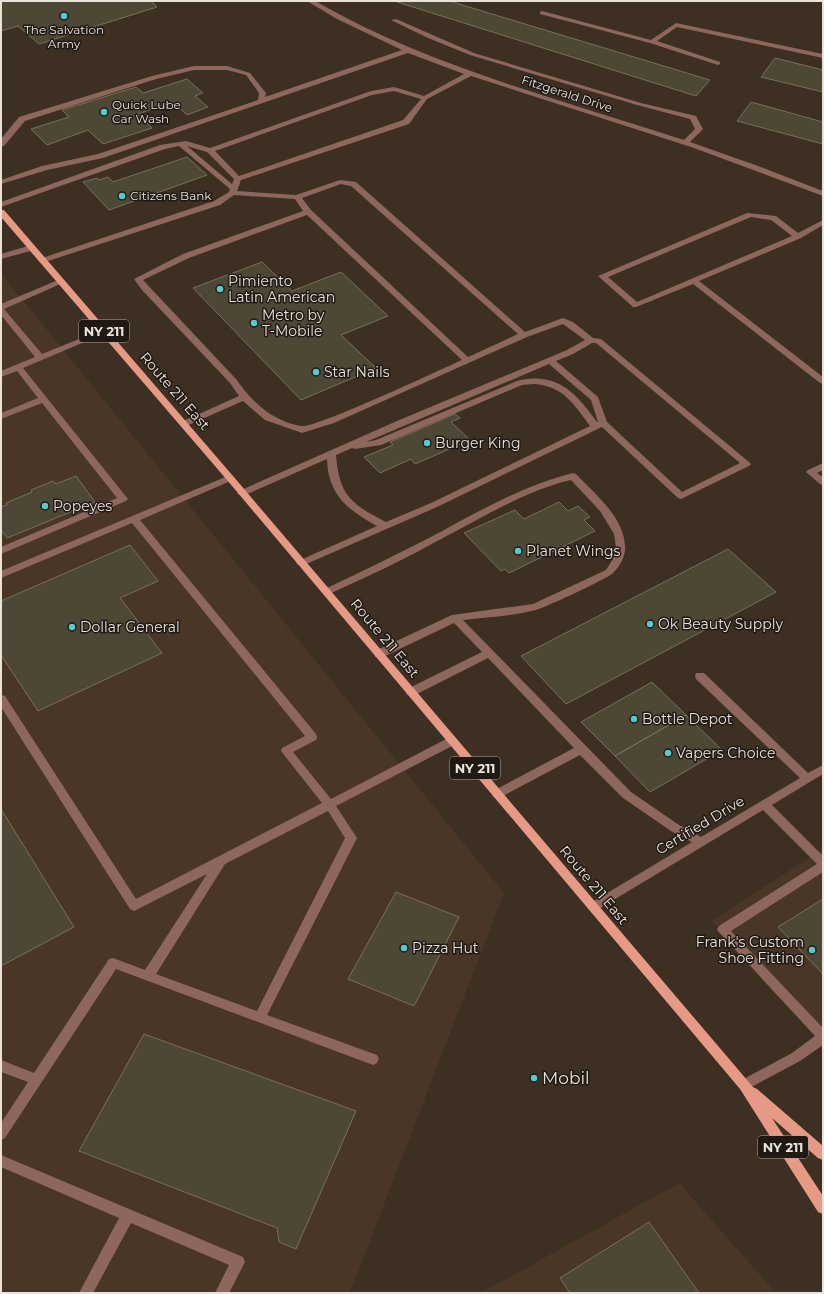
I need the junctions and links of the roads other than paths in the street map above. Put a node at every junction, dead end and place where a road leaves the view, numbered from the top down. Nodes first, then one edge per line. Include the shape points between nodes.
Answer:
1 (310, 1) edge
2 (542, 13) dead end
3 (394, 20) dead end
4 (652, 42) junction
5 (406, 51) junction
6 (823, 56) edge
7 (718, 63) dead end
8 (469, 74) junction
9 (425, 98) junction
10 (261, 100) junction
11 (685, 143) junction
12 (1, 144) edge
13 (181, 144) junction
14 (210, 150) junction
15 (238, 179) junction
16 (1, 182) edge
17 (233, 191) junction
18 (823, 194) edge
19 (297, 197) junction
20 (1, 205) edge
21 (1, 212) edge
22 (308, 212) junction
23 (823, 222) edge
24 (798, 236) junction
25 (31, 248) junction
26 (1, 257) edge
27 (42, 261) junction
28 (694, 280) junction
29 (61, 282) junction
30 (1, 309) edge
31 (104, 332) junction
32 (524, 335) junction
33 (591, 340) junction
34 (40, 358) junction
35 (467, 360) junction
36 (549, 360) junction
37 (18, 367) junction
38 (1, 374) edge
39 (823, 381) edge
40 (244, 397) junction
41 (44, 399) junction
42 (1, 416) edge
43 (184, 424) junction
44 (599, 424) junction
45 (343, 448) junction
46 (331, 453) junction
47 (823, 466) edge
48 (230, 478) junction
49 (823, 482) edge
50 (242, 492) junction
51 (134, 519) junction
52 (385, 526) junction
53 (1, 551) edge
54 (301, 563) junction
55 (1, 575) edge
56 (326, 592) junction
57 (455, 618) junction
58 (489, 653) junction
59 (378, 654) junction
60 (700, 676) dead end
61 (411, 692) junction
62 (2, 703) edge
63 (452, 741) junction
64 (581, 749) junction
65 (823, 769) edge
66 (807, 778) junction
67 (497, 794) junction
68 (764, 804) junction
69 (330, 805) junction
70 (700, 842) junction
71 (221, 861) junction
72 (823, 865) edge
73 (593, 907) junction
74 (148, 976) junction
75 (260, 1017) junction
76 (823, 1037) edge
77 (373, 1059) dead end
78 (1, 1066) edge
79 (37, 1080) junction
80 (744, 1085) junction
81 (1, 1134) edge
82 (823, 1154) edge
83 (1, 1161) edge
84 (823, 1208) edge
85 (128, 1216) junction
86 (86, 1293) edge
87 (222, 1293) edge

1 - 5 street, Fitzgerald Drive
2 - 4 street
3 - 11 street via 472,54 692,118 699,129
4 - 6 street via 676,25
4 - 7 street
5 - 8 street, Fitzgerald Drive
5 - 10 street
8 - 9 street
8 - 11 street, Fitzgerald Drive
9 - 14 street via 394,89 371,93
9 - 15 street via 406,122
10 - 12 street via 263,93 248,74 227,68 194,68 154,77 22,119
10 - 16 street via 100,156 44,168
11 - 18 street, Fitzgerald Drive
13 - 14 street
13 - 17 street
13 - 20 street via 163,147
14 - 15 street
15 - 17 street
17 - 19 street
17 - 27 street via 218,203
19 - 22 street
19 - 32 street via 340,182 353,184
21 - 25 main road, Route 211 East / NY 211
22 - 35 street
22 - 40 street via 186,256 138,279 233,381
23 - 24 street
24 - 28 street
24 - 28 street via 773,218 750,215 602,276 636,305
25 - 26 street
25 - 27 main road, Route 211 East / NY 211
27 - 29 main road, Route 211 East / NY 211
28 - 39 street
29 - 30 street
29 - 31 main road, Route 211 East / NY 211
30 - 34 street
31 - 34 street
31 - 43 main road, Route 211 East / NY 211
32 - 33 street via 563,321
32 - 35 street
33 - 36 street
33 - 44 street via 598,341 746,464 681,496
34 - 37 street
35 - 40 street via 331,421 302,430 268,418
36 - 44 street via 595,399
36 - 45 street
37 - 38 street
37 - 41 street
40 - 43 street
41 - 42 street
41 - 53 street via 123,499
43 - 48 main road, Route 211 East / NY 211
44 - 45 street via 560,386 532,380 378,443
44 - 52 street via 434,505
45 - 46 street
46 - 50 street
46 - 52 street via 333,476 343,497 366,516
47 - 49 street via 811,472
48 - 50 main road, Route 211 East / NY 211
48 - 51 street
50 - 54 main road, Route 211 East / NY 211
51 - 55 street
51 - 69 street via 312,737 286,751
52 - 54 street
54 - 56 main road, Route 211 East / NY 211
56 - 57 street via 439,537 508,499 556,480 573,476 611,518 621,540 616,565 609,572 535,608
56 - 59 main road, Route 211 East / NY 211
57 - 58 street
57 - 59 street
58 - 61 street
58 - 64 street
59 - 61 main road, Route 211 East / NY 211
60 - 66 street
61 - 63 main road, Route 211 East / NY 211
62 - 71 street via 134,906
63 - 67 main road, Route 211 East / NY 211
63 - 69 street
64 - 67 street
64 - 70 street via 627,795
65 - 66 street, Certified Drive
66 - 68 street, Certified Drive
67 - 73 main road, Route 211 East / NY 211
68 - 70 street, Certified Drive
68 - 72 street
69 - 71 street
69 - 75 street via 351,838
70 - 73 street, Certified Drive
71 - 74 street
72 - 76 street via 723,930
73 - 80 main road, Route 211 East / NY 211
74 - 75 street
74 - 79 street via 113,963
75 - 77 street
76 - 80 street via 796,1057
78 - 79 street
79 - 81 street
80 - 82 main road, Route 211 East / NY 211
80 - 84 main road, Route 211 East / NY 211
83 - 85 street
85 - 86 street
85 - 87 street via 238,1262

